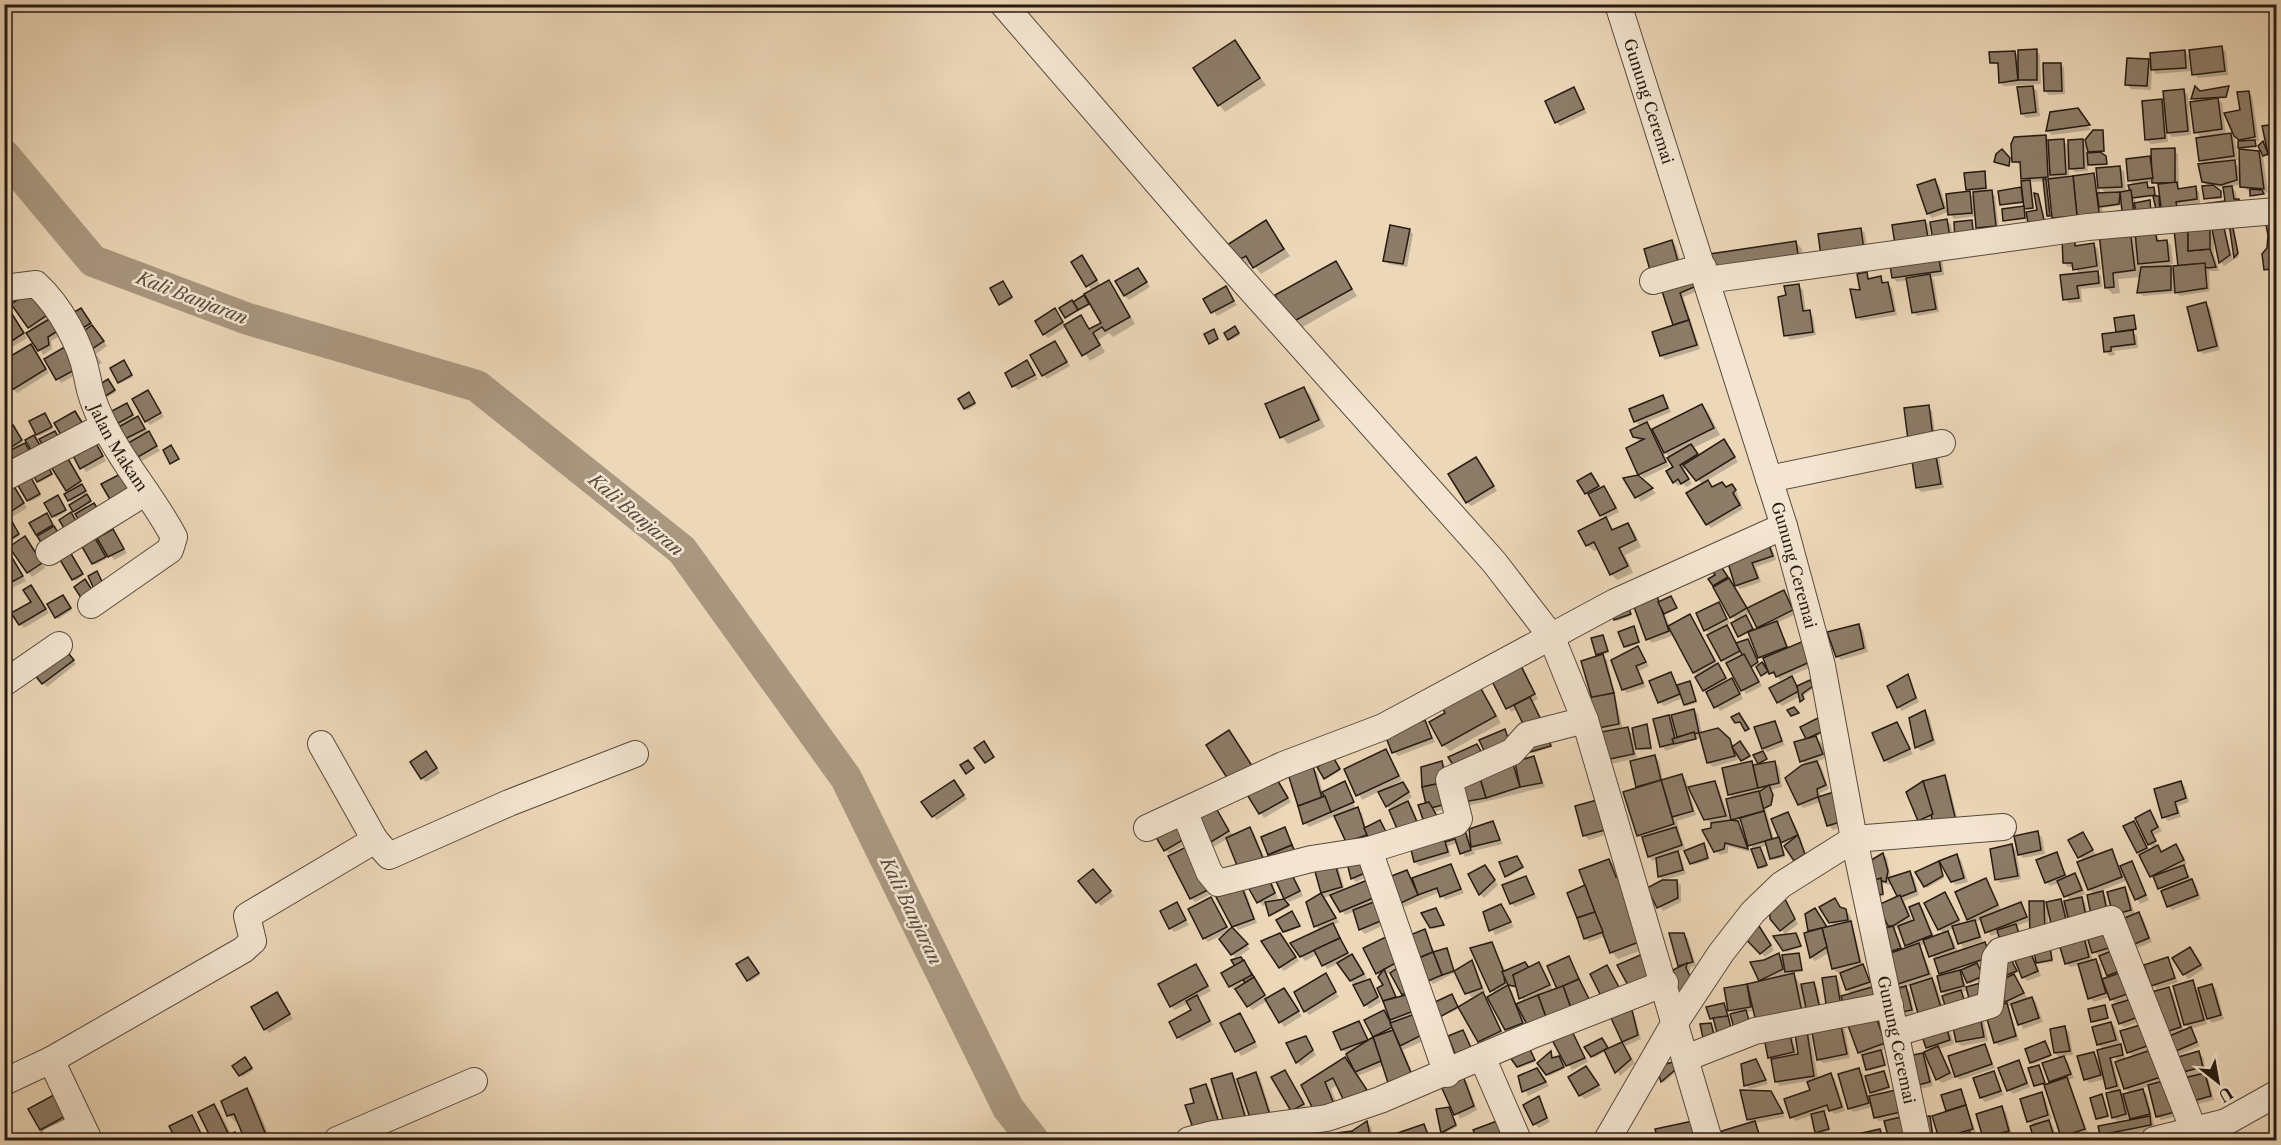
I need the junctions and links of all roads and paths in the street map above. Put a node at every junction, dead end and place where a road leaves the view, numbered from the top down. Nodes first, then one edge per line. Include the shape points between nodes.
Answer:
1 (1003, 4) edge
2 (1618, 4) edge
3 (2277, 211) edge
4 (1705, 273) junction
5 (1653, 281) dead end
6 (4, 288) edge
7 (104, 426) junction
8 (1942, 443) dead end
9 (4, 478) edge
10 (1769, 479) junction
11 (146, 492) junction
12 (1784, 526) junction
13 (49, 552) dead end
14 (91, 606) dead end
15 (1551, 636) junction
16 (59, 645) dead end
17 (6, 679) edge
18 (1585, 720) junction
19 (321, 744) dead end
20 (635, 754) dead end
21 (1184, 811) junction
22 (2003, 827) dead end
23 (1147, 828) dead end
24 (1854, 839) junction
25 (375, 840) junction
26 (1369, 850) junction
27 (1665, 983) junction
28 (1890, 1005) junction
29 (1896, 1033) junction
30 (1679, 1037) junction
31 (1482, 1057) junction
32 (51, 1060) junction
33 (1447, 1074) junction
34 (474, 1081) dead end
35 (4, 1082) edge
36 (2277, 1094) edge
37 (1314, 1130) edge
38 (2194, 1131) junction
39 (85, 1133) edge
40 (52, 1140) edge
41 (337, 1140) edge
42 (1189, 1140) edge
43 (1518, 1140) edge
44 (1607, 1140) edge
45 (1709, 1140) edge
46 (1918, 1140) edge
47 (2154, 1140) edge

1 - 15 street via 1211,245 1494,562
2 - 4 street, Gunung Ceremai
3 - 4 street via 2088,227
4 - 5 street
4 - 10 street, Gunung Ceremai
6 - 7 street, Jalan Makam via 36,284 58,311 78,350 88,391
7 - 9 street
7 - 11 street, Jalan Makam
8 - 10 street
10 - 12 street, Gunung Ceremai
11 - 13 street
11 - 14 street, Jalan Makam via 170,530 174,544
12 - 15 street via 1615,602
12 - 24 street, Gunung Ceremai via 1822,666
15 - 18 street
15 - 21 street via 1383,727 1283,765
16 - 17 street
18 - 26 street via 1527,735 1512,752 1449,780 1459,819 1456,823
18 - 27 street
19 - 25 street
20 - 25 street via 509,803 393,856 386,855
21 - 23 street
21 - 26 street via 1209,872 1218,883 1311,859
22 - 24 street
24 - 28 street, Gunung Ceremai
24 - 30 street via 1781,885 1753,912 1721,953
25 - 32 street via 247,916 252,944
26 - 33 street
27 - 30 street
27 - 31 street
28 - 29 street, Gunung Ceremai
28 - 30 street via 1755,1031
29 - 38 street via 1990,1005 1995,958 2000,951 2110,919
29 - 46 street, Gunung Ceremai
30 - 44 street
30 - 45 street
31 - 33 street
31 - 43 street
32 - 35 street
32 - 39 street
33 - 37 street
34 - 41 street
36 - 38 street via 2239,1116
37 - 42 street via 1213,1134
38 - 47 street
39 - 40 street

